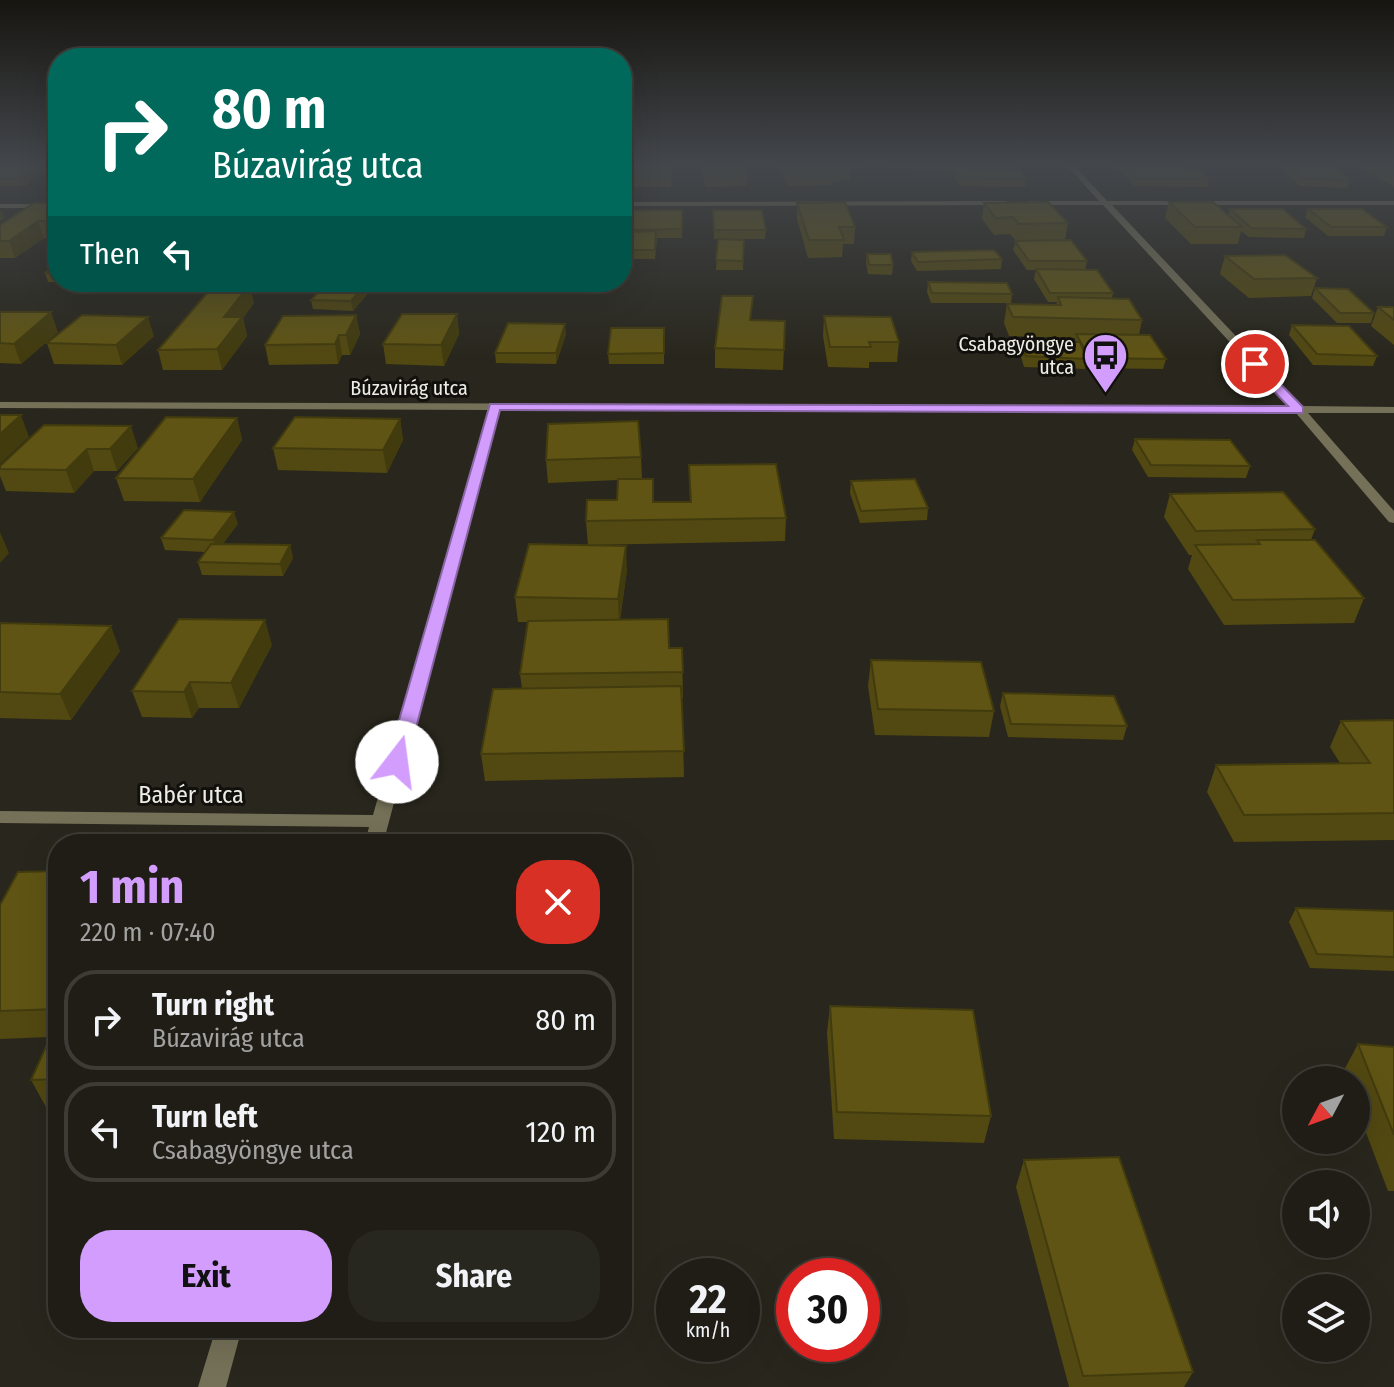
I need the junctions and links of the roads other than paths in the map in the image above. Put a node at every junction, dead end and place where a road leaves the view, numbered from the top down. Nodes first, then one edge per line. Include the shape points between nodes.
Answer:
1 (1125, 227) edge
2 (0, 405) edge
3 (494, 407) junction
4 (1299, 410) junction
5 (1394, 410) edge
6 (1394, 519) edge
7 (0, 817) edge
8 (381, 821) junction
9 (377, 834) edge
10 (226, 1338) edge
11 (212, 1387) edge

1 - 4 street
2 - 3 street, Búzavirág utca
3 - 4 street, Búzavirág utca
3 - 8 street
4 - 5 street, Búzavirág utca
4 - 6 street
7 - 8 street, Babér utca
8 - 9 street
10 - 11 street

